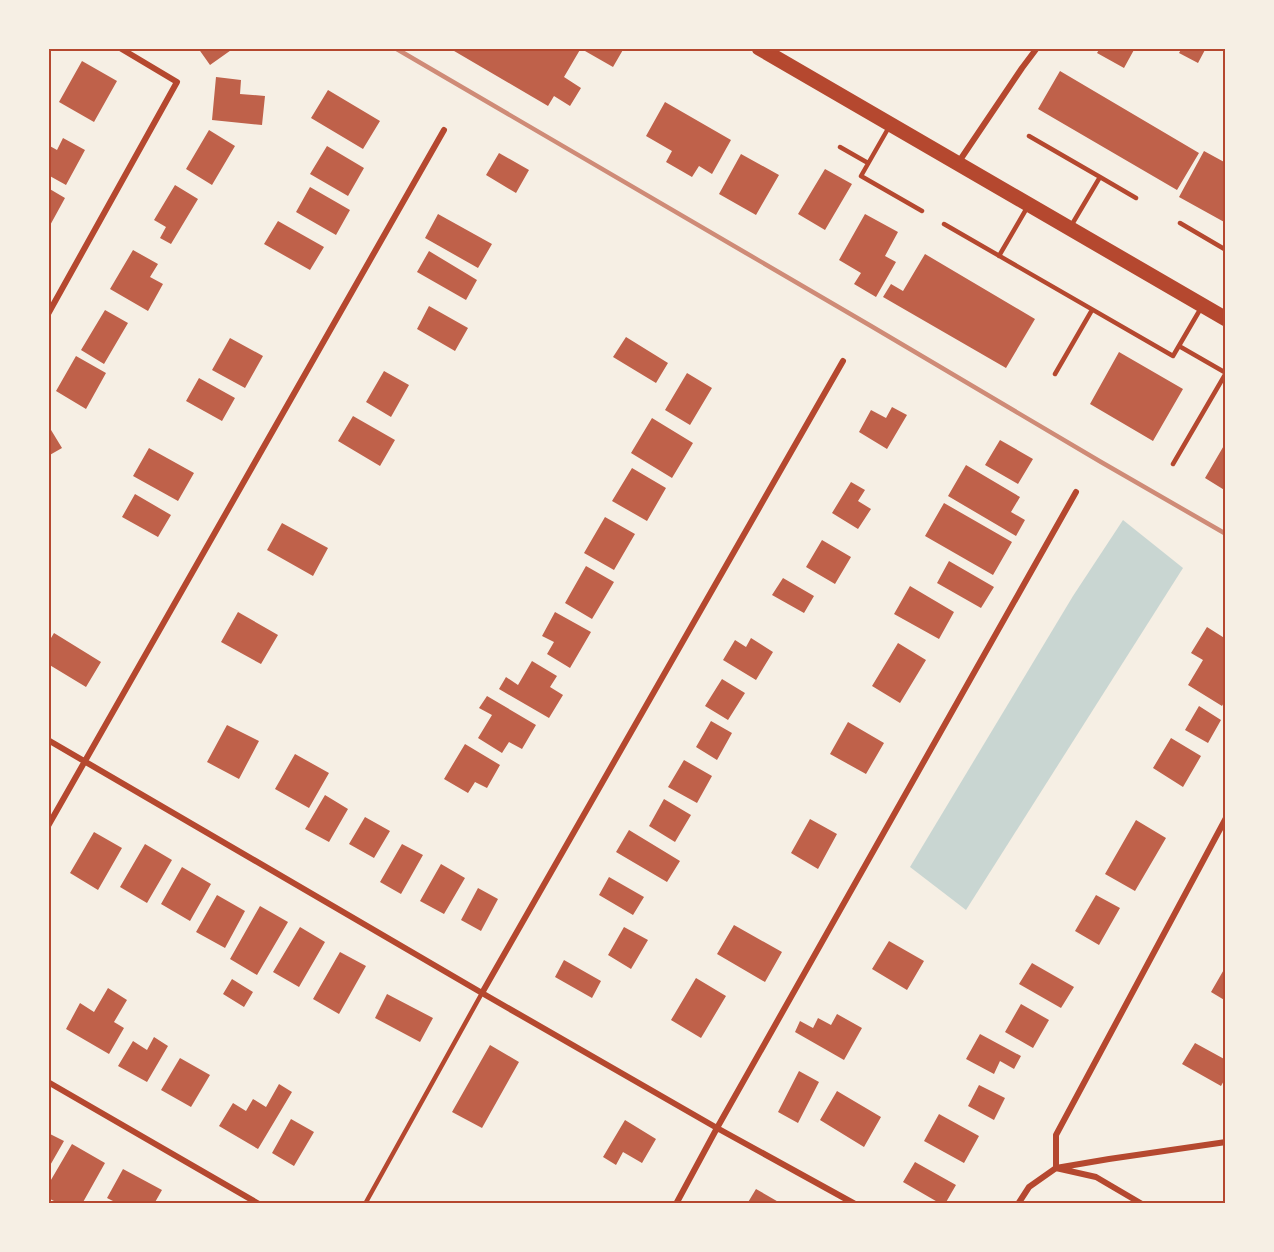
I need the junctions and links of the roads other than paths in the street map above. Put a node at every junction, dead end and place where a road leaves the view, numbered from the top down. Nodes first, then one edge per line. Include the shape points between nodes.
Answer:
1 (120, 48) edge
2 (759, 48) edge
3 (1037, 48) edge
4 (890, 124) junction
5 (444, 130) dead end
6 (1029, 136) dead end
7 (840, 147) dead end
8 (868, 164) junction
9 (958, 164) junction
10 (1100, 177) junction
11 (1136, 198) dead end
12 (1029, 205) junction
13 (922, 210) dead end
14 (1180, 223) dead end
15 (944, 224) dead end
16 (1070, 229) junction
17 (1226, 250) edge
18 (999, 256) junction
19 (1203, 306) junction
20 (1092, 310) junction
21 (48, 314) edge
22 (1224, 315) edge
23 (1179, 346) junction
24 (843, 361) dead end
25 (1054, 374) dead end
26 (1173, 464) dead end
27 (1076, 492) dead end
28 (48, 740) edge
29 (85, 762) junction
30 (1226, 818) edge
31 (48, 826) edge
32 (482, 993) junction
33 (48, 1082) edge
34 (717, 1128) junction
35 (1226, 1142) edge
36 (1056, 1168) junction
37 (259, 1204) edge
38 (365, 1204) edge
39 (676, 1204) edge
40 (855, 1204) edge
41 (1018, 1204) edge
42 (1142, 1204) edge

1 - 21 street via 177,82
2 - 4 main road
3 - 9 street
4 - 8 lane
4 - 9 main road
5 - 29 street
6 - 10 lane
7 - 8 lane
8 - 13 lane via 861,176
9 - 12 main road
10 - 11 lane
10 - 16 lane
12 - 16 main road
12 - 18 lane
14 - 17 lane
15 - 18 lane
16 - 19 main road
18 - 20 lane
19 - 22 main road
19 - 23 lane
20 - 23 lane via 1173,357
20 - 25 lane
23 - 26 lane via 1226,373
24 - 32 street
27 - 34 street
28 - 29 street
29 - 31 street
29 - 32 street
30 - 36 street via 1056,1135
32 - 34 street
32 - 38 lane
33 - 37 street
34 - 39 street
34 - 40 street
35 - 36 street
36 - 41 street via 1029,1187
36 - 42 street via 1096,1177

